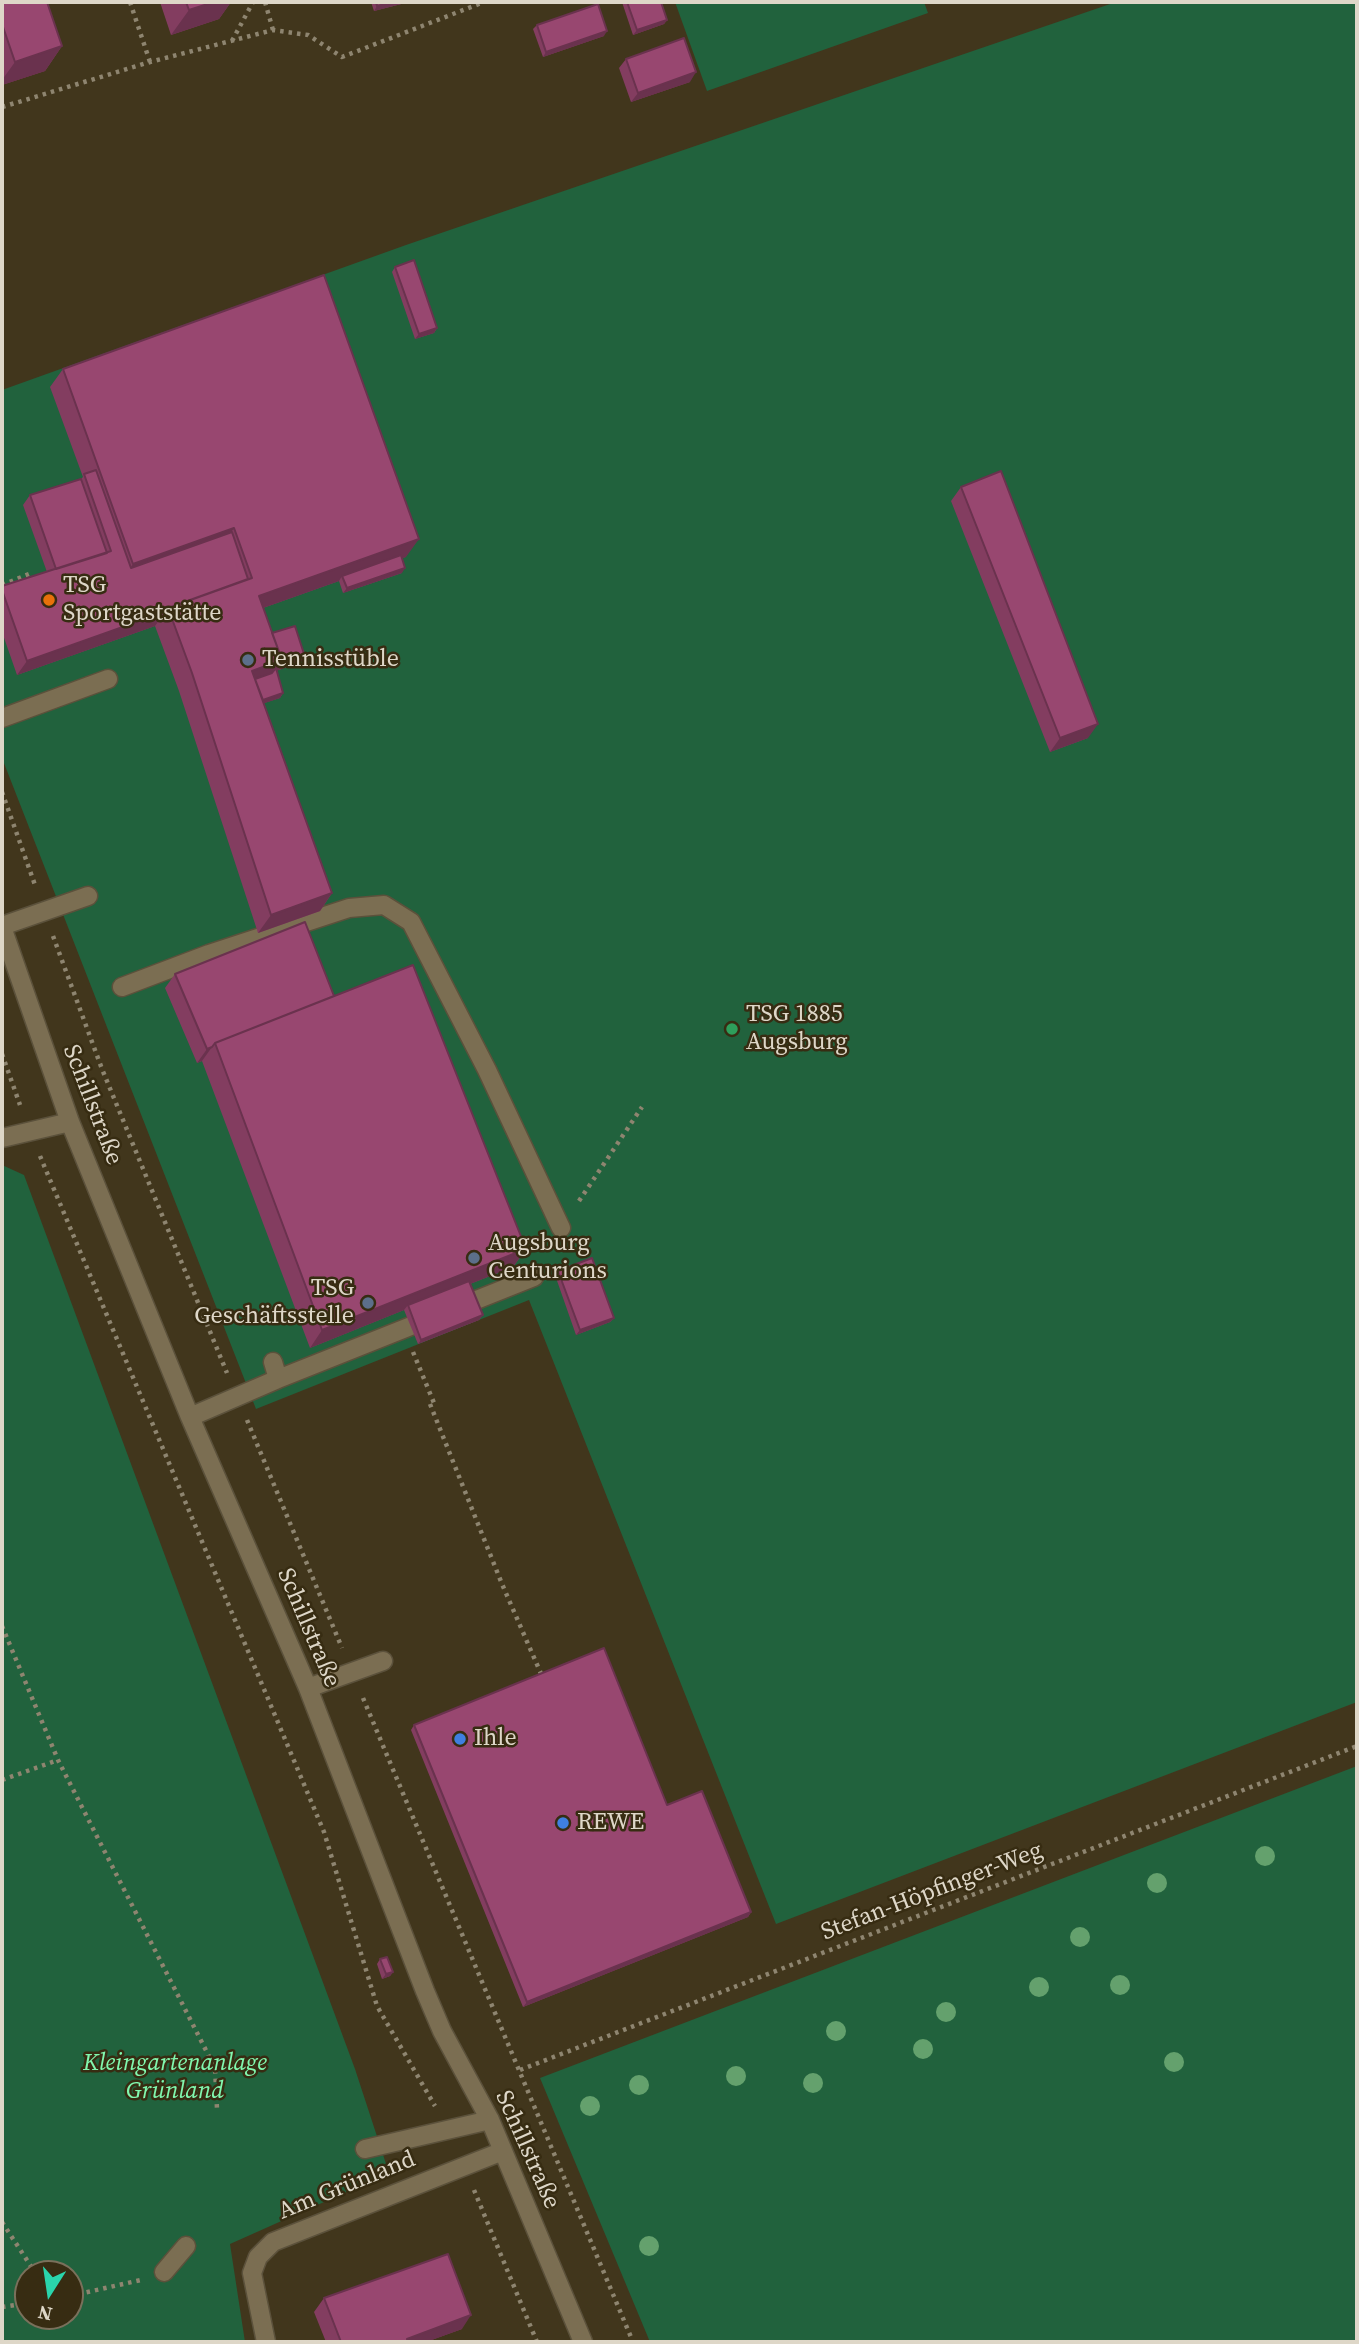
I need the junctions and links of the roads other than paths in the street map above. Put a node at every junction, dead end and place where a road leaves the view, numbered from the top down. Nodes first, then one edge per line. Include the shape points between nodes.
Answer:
1 (108, 680) dead end
2 (2, 718) edge
3 (88, 896) dead end
4 (2, 927) edge
5 (122, 987) dead end
6 (70, 1122) junction
7 (2, 1138) edge
8 (561, 1228) road end
9 (534, 1277) dead end
10 (190, 1417) junction
11 (383, 1661) dead end
12 (308, 1688) junction
13 (490, 2120) junction
14 (365, 2149) dead end
15 (503, 2151) junction
16 (187, 2246) dead end
17 (164, 2272) road end
18 (266, 2342) edge
19 (583, 2342) edge

1 - 2 street
3 - 4 street
4 - 6 street, Schillstraße
5 - 8 street via 349,908 384,905 411,922
6 - 7 street
6 - 10 street, Schillstraße
9 - 10 street via 404,1329 276,1370 237,1396
10 - 12 street, Schillstraße
11 - 12 street
12 - 13 street, Schillstraße via 425,1991
13 - 14 street
13 - 15 street, Schillstraße
15 - 18 street, Am Grünland via 273,2242 258,2256 252,2273
15 - 19 street, Schillstraße
16 - 17 street

